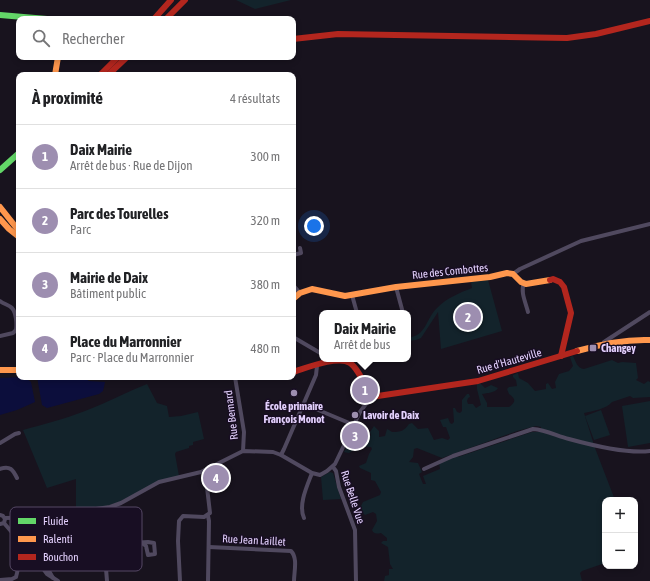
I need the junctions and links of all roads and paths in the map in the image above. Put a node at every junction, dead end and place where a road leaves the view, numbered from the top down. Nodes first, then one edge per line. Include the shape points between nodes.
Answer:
1 (170, 0) edge
2 (185, 0) edge
3 (0, 15) edge
4 (16, 16) edge
5 (157, 16) edge
6 (169, 16) edge
7 (0, 20) edge
8 (16, 20) edge
9 (650, 21) edge
10 (296, 39) edge
11 (54, 60) edge
12 (58, 60) edge
13 (115, 60) edge
14 (124, 60) edge
15 (52, 72) edge
16 (56, 72) edge
17 (103, 72) edge
18 (111, 72) edge
19 (16, 156) edge
20 (16, 161) edge
21 (0, 170) edge
22 (0, 176) edge
23 (0, 207) edge
24 (7, 216) junction
25 (0, 220) edge
26 (650, 224) edge
27 (16, 227) edge
28 (16, 234) edge
29 (300, 248) dead end
30 (296, 255) edge
31 (513, 274) junction
32 (524, 283) junction
33 (396, 287) junction
34 (296, 288) edge
35 (300, 293) junction
36 (352, 294) junction
37 (296, 296) edge
38 (0, 301) edge
39 (356, 310) edge
40 (402, 310) edge
41 (528, 312) dead end
42 (650, 312) edge
43 (16, 321) edge
44 (16, 332) edge
45 (0, 336) edge
46 (296, 339) edge
47 (650, 340) edge
48 (601, 344) junction
49 (319, 352) edge
50 (561, 356) junction
51 (327, 362) edge
52 (349, 362) edge
53 (317, 366) junction
54 (0, 370) edge
55 (16, 370) edge
56 (296, 371) edge
57 (236, 380) edge
58 (371, 397) junction
59 (304, 404) junction
60 (354, 425) junction
61 (19, 432) dead end
62 (0, 443) edge
63 (243, 451) junction
64 (650, 451) edge
65 (281, 455) junction
66 (333, 466) junction
67 (0, 468) edge
68 (424, 469) dead end
69 (205, 470) junction
70 (312, 474) junction
71 (16, 478) dead end
72 (108, 507) edge
73 (0, 515) edge
74 (208, 516) junction
75 (304, 518) dead end
76 (3, 521) edge
77 (10, 530) edge
78 (209, 547) junction
79 (17, 571) edge
80 (49, 571) edge
81 (106, 571) edge
82 (0, 580) edge
83 (55, 580) edge
84 (107, 581) edge
85 (180, 581) edge
86 (208, 581) edge
87 (294, 581) edge
88 (356, 581) edge

1 - 5 main road
2 - 6 main road
3 - 4 main road
7 - 8 main road
9 - 10 main road via 567,38 338,34
11 - 15 main road
12 - 16 main road
13 - 17 main road
14 - 18 main road
19 - 21 main road
20 - 22 main road
23 - 24 main road
24 - 25 street
24 - 27 main road
25 - 28 main road
26 - 31 street via 581,241 520,268
29 - 30 street via 301,254
31 - 32 main road
31 - 33 main road, Rue des Combottes
32 - 41 street via 522,287
32 - 50 main road via 553,279 560,282 566,290 571,316
33 - 36 main road, Rue des Combottes
33 - 40 street
34 - 35 street
35 - 36 main road, Rue des Combottes via 317,289 340,295
35 - 37 main road
36 - 39 street
38 - 43 street via 14,310
42 - 48 street
44 - 45 street
46 - 49 street
47 - 48 main road, Rue d'Hauteville via 633,339
48 - 50 main road, Rue d'Hauteville
50 - 58 main road, Rue d'Hauteville via 478,381
51 - 53 main road
52 - 58 main road
53 - 56 main road
53 - 59 street
54 - 55 main road
57 - 63 street, Rue Bernard via 244,432
58 - 60 street
59 - 60 street
59 - 65 street
60 - 66 street
61 - 62 street
63 - 65 street via 272,452
63 - 69 street
64 - 68 street via 636,452 602,446 533,429 453,456
65 - 70 street
66 - 70 street via 323,474
66 - 88 street, Rue Belle Vue via 355,530
67 - 71 street via 10,468
69 - 72 street via 159,482 122,503
69 - 74 street, Rue Jean Laillet via 210,511
70 - 75 street via 302,502
73 - 76 street via 3,516
74 - 78 street, Rue Jean Laillet
74 - 85 street via 185,516 179,521
76 - 77 street
78 - 86 street, Rue Jean Laillet
78 - 87 street, Rue Jean Laillet via 291,551 295,559
79 - 82 street via 15,578
80 - 83 street
81 - 84 street

